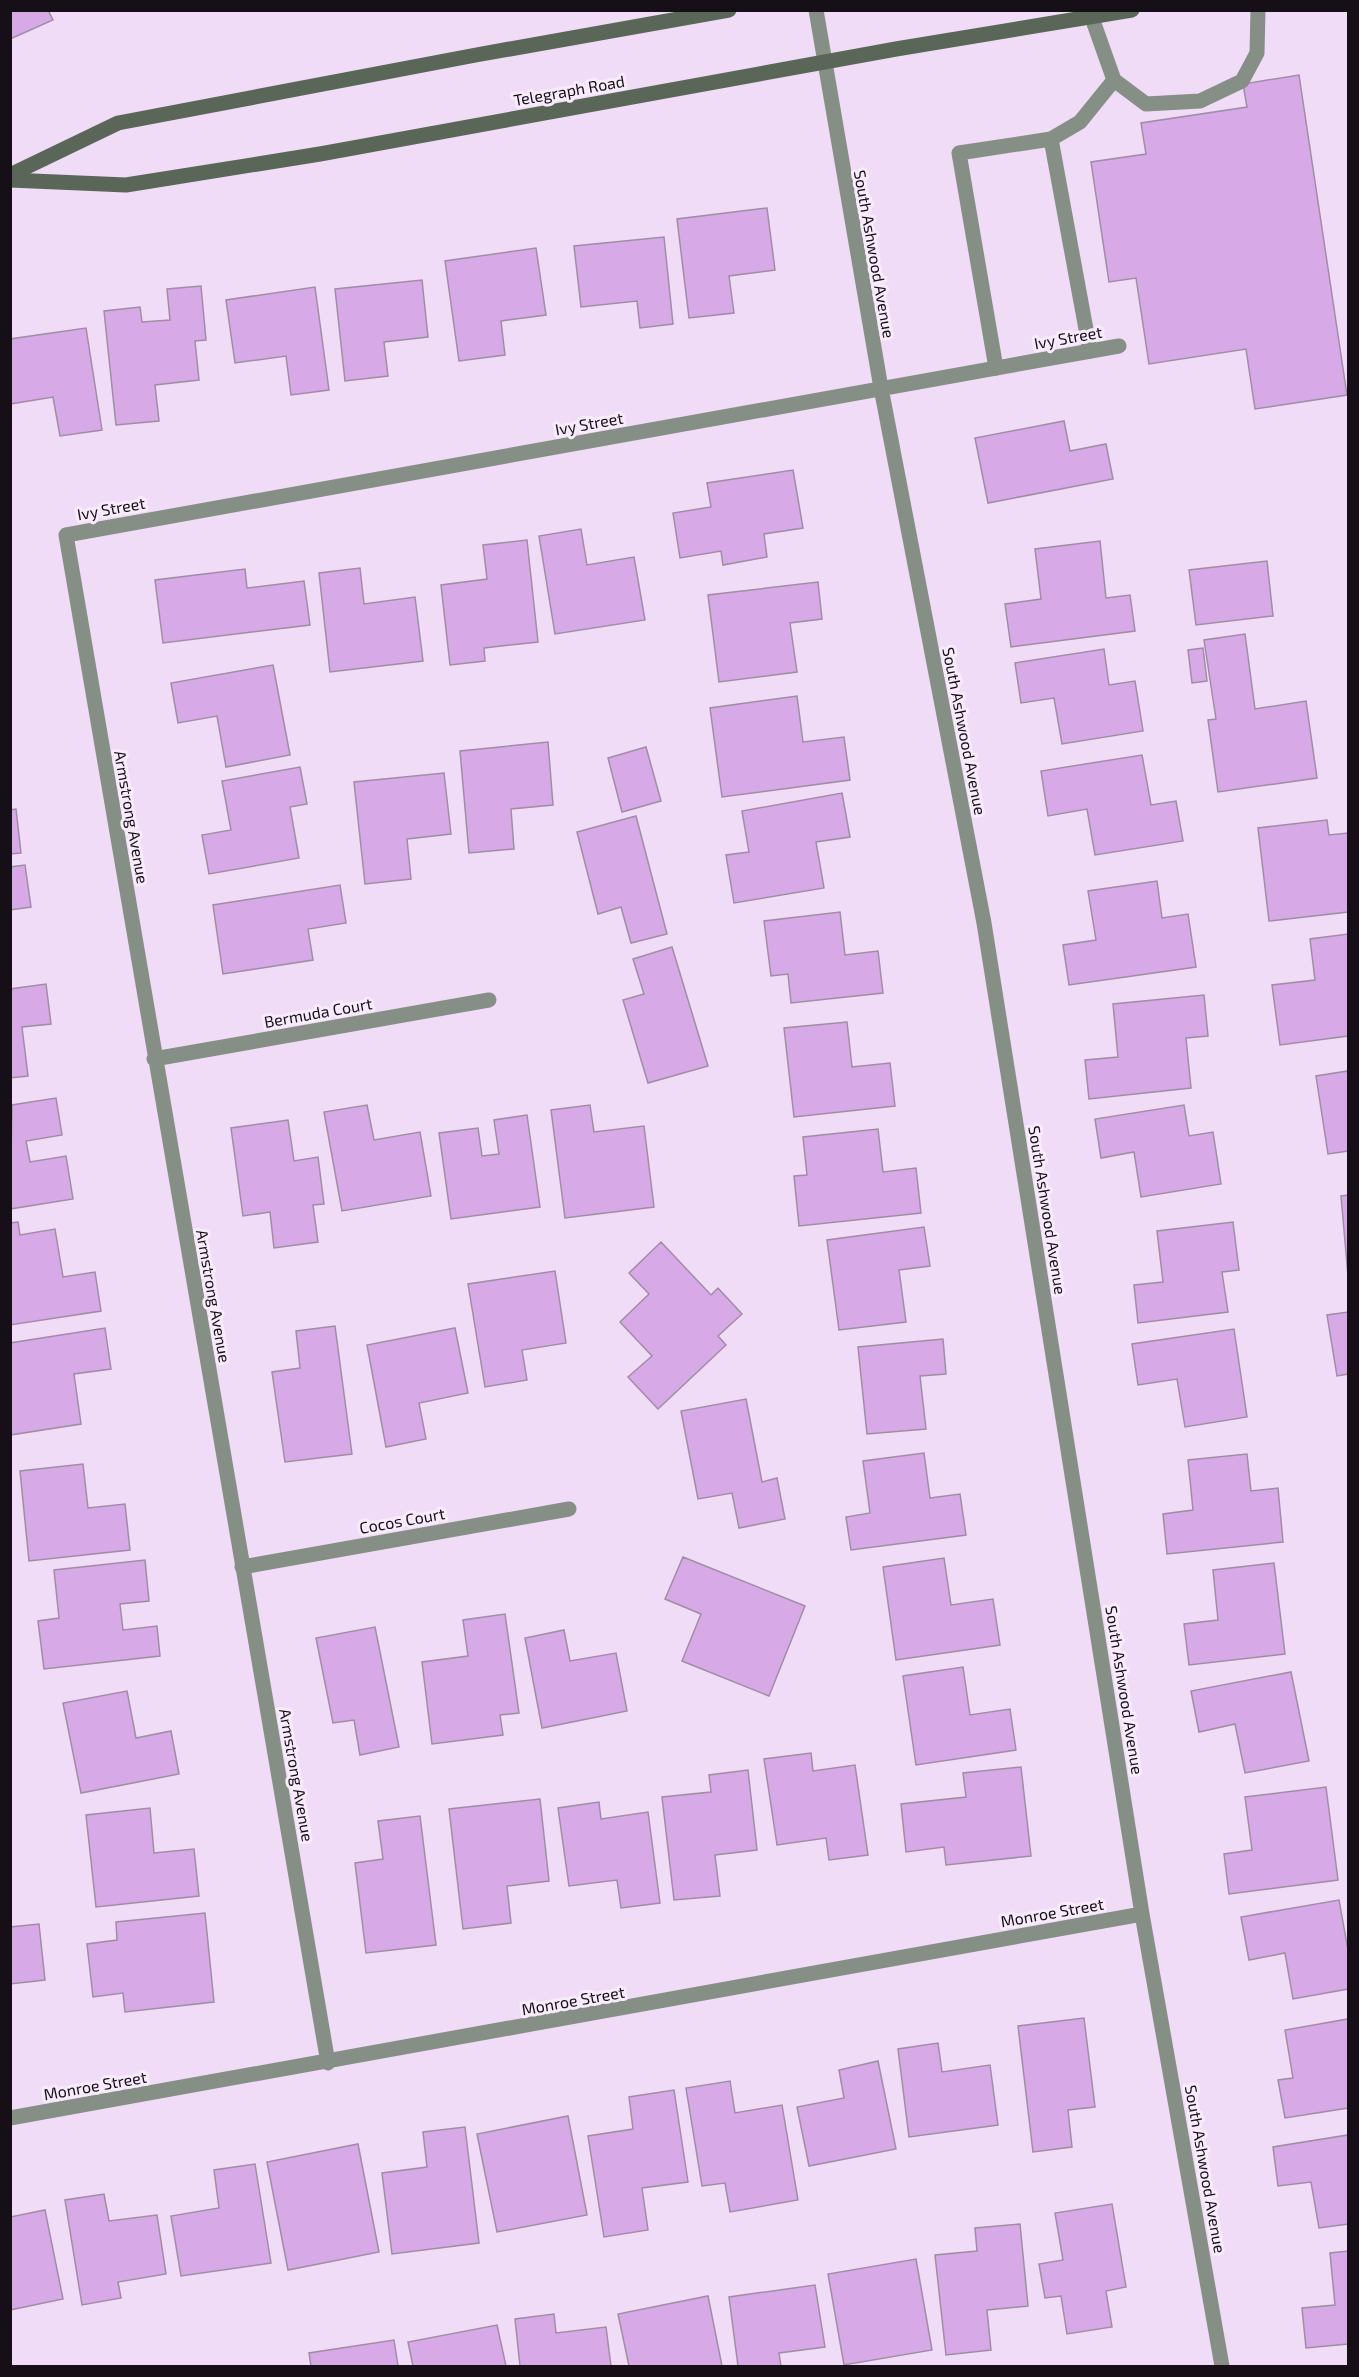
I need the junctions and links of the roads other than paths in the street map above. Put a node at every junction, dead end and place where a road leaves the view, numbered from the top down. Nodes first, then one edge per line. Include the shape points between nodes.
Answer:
1 (729, 10) edge
2 (816, 10) edge
3 (1132, 10) edge
4 (1258, 10) edge
5 (1092, 18) junction
6 (825, 62) junction
7 (1114, 80) junction
8 (1051, 139) junction
9 (10, 175) edge
10 (10, 180) edge
11 (1119, 346) dead end
12 (1090, 351) junction
13 (996, 368) junction
14 (881, 388) junction
15 (66, 535) joint
16 (489, 1000) dead end
17 (154, 1059) junction
18 (569, 1509) dead end
19 (242, 1567) junction
20 (1142, 1914) junction
21 (328, 2063) junction
22 (10, 2118) edge
23 (1222, 2367) edge

1 - 9 main road via 118,123
2 - 6 street, South Ashwood Avenue
3 - 5 main road, Telegraph Road
4 - 7 street via 1257,53 1242,81 1200,101 1146,104
5 - 6 main road, Telegraph Road
5 - 7 street
6 - 10 main road, Telegraph Road via 320,154 126,185
6 - 14 street, South Ashwood Avenue
7 - 8 street via 1080,122
8 - 12 street
8 - 13 street via 959,153
11 - 12 street, Ivy Street
12 - 13 street, Ivy Street
13 - 14 street, Ivy Street
14 - 15 street, Ivy Street
14 - 20 street, South Ashwood Avenue via 984,923
15 - 17 street, Armstrong Avenue
16 - 17 street, Bermuda Court
17 - 19 street, Armstrong Avenue
18 - 19 street, Cocos Court
19 - 21 street, Armstrong Avenue
20 - 21 street, Monroe Street
20 - 23 street, South Ashwood Avenue
21 - 22 street, Monroe Street

